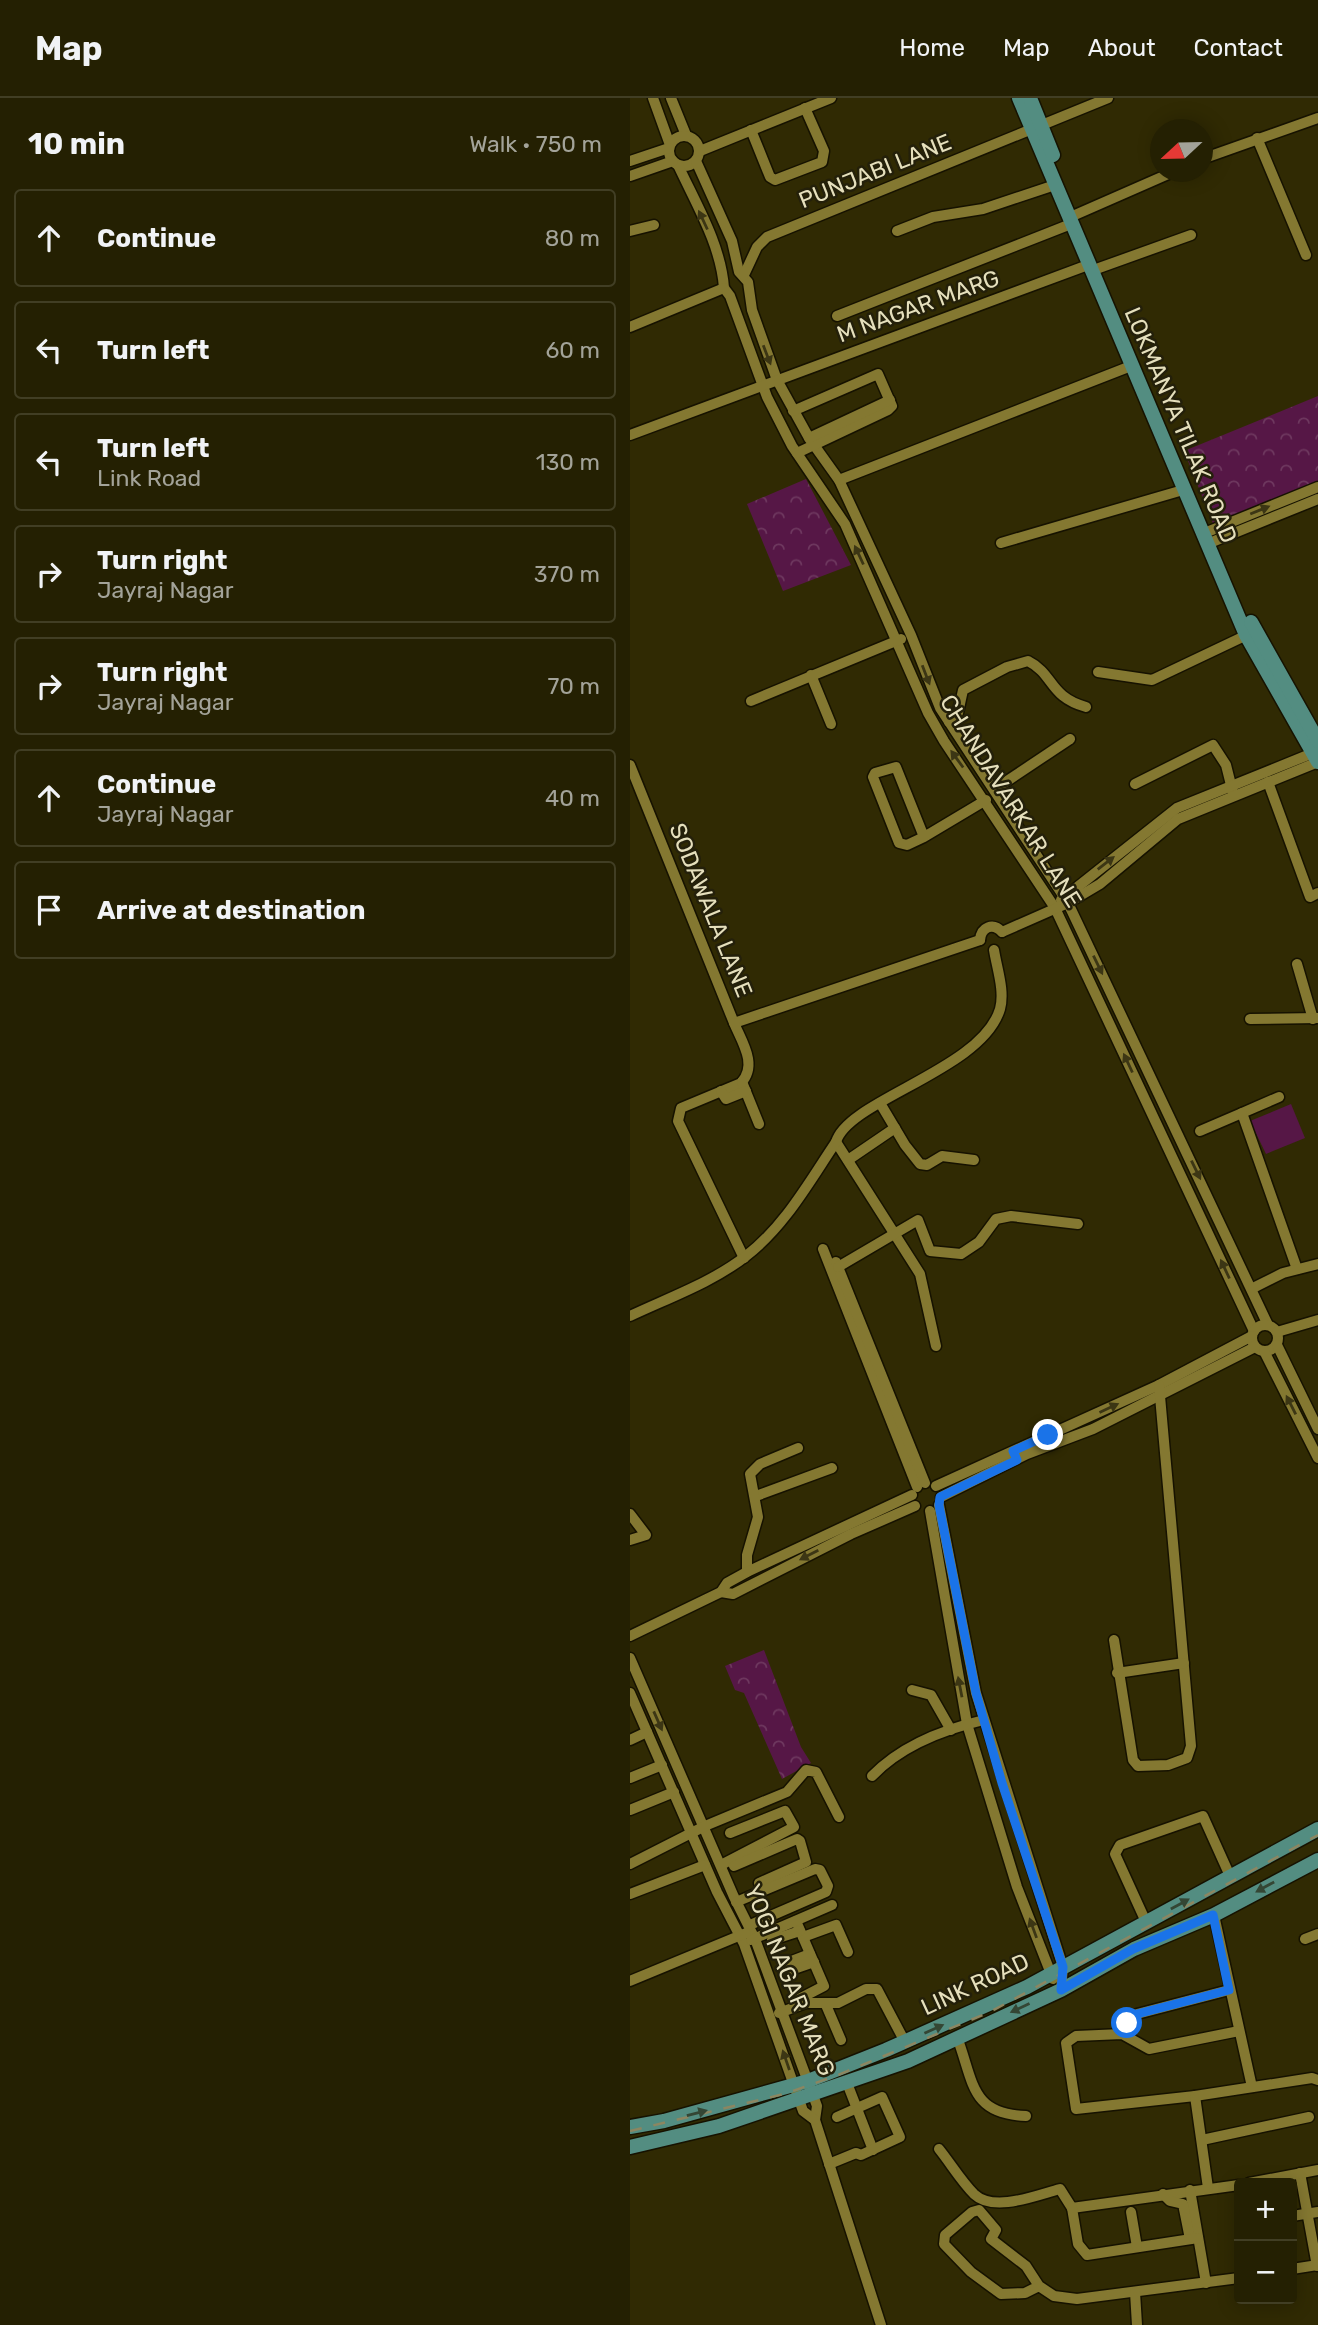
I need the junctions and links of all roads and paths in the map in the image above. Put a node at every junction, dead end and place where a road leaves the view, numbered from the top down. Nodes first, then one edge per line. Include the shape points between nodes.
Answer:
1 (653, 98) edge
2 (671, 98) edge
3 (813, 98) edge
4 (830, 98) edge
5 (1019, 98) edge
6 (1030, 98) edge
7 (1108, 98) edge
8 (805, 108) junction
9 (1318, 118) edge
10 (1036, 128) junction
11 (751, 130) junction
12 (686, 135) junction
13 (1256, 138) junction
14 (670, 146) junction
15 (698, 152) junction
16 (1213, 155) edge
17 (630, 161) edge
18 (675, 163) junction
19 (630, 176) edge
20 (1152, 182) edge
21 (1055, 185) junction
22 (1072, 219) junction
23 (654, 225) dead end
24 (897, 231) dead end
25 (630, 232) edge
26 (1191, 235) dead end
27 (1306, 254) dead end
28 (1093, 266) junction
29 (742, 273) junction
30 (726, 287) junction
31 (748, 290) junction
32 (837, 316) dead end
33 (630, 327) edge
34 (1131, 366) junction
35 (777, 380) junction
36 (762, 386) junction
37 (793, 411) junction
38 (630, 435) edge
39 (812, 441) junction
40 (797, 453) junction
41 (839, 480) junction
42 (1318, 487) edge
43 (1183, 490) junction
44 (1318, 499) edge
45 (1208, 537) junction
46 (1001, 543) dead end
47 (1251, 633) junction
48 (911, 635) junction
49 (897, 641) junction
50 (1098, 672) dead end
51 (811, 675) junction
52 (751, 701) dead end
53 (1086, 707) dead end
54 (949, 722) junction
55 (831, 724) dead end
56 (1070, 739) dead end
57 (1317, 754) edge
58 (630, 765) edge
59 (1268, 782) junction
60 (1135, 784) dead end
61 (995, 789) junction
62 (1232, 791) junction
63 (986, 800) junction
64 (924, 837) junction
65 (1318, 894) edge
66 (1066, 900) junction
67 (1055, 908) junction
68 (1002, 932) junction
69 (980, 940) junction
70 (994, 950) junction
71 (1297, 964) dead end
72 (1250, 1019) dead end
73 (1315, 1019) edge
74 (734, 1023) junction
75 (744, 1086) junction
76 (1279, 1097) dead end
77 (880, 1103) junction
78 (1241, 1113) junction
79 (759, 1124) dead end
80 (895, 1128) junction
81 (1200, 1131) dead end
82 (836, 1142) junction
83 (848, 1160) junction
84 (974, 1160) dead end
85 (1078, 1224) dead end
86 (895, 1231) junction
87 (744, 1258) junction
88 (1318, 1264) edge
89 (838, 1267) junction
90 (1297, 1269) junction
91 (840, 1282) junction
92 (1253, 1288) junction
93 (630, 1316) edge
94 (1318, 1320) edge
95 (1268, 1325) junction
96 (1277, 1332) junction
97 (1256, 1341) junction
98 (1277, 1345) junction
99 (936, 1346) dead end
100 (1160, 1391) junction
101 (1088, 1418) junction
102 (1093, 1429) junction
103 (1318, 1429) edge
104 (1050, 1440) junction
105 (798, 1448) dead end
106 (1015, 1455) junction
107 (1318, 1458) edge
108 (981, 1465) junction
109 (832, 1468) dead end
110 (986, 1476) junction
111 (756, 1496) junction
112 (927, 1496) junction
113 (630, 1514) edge
114 (844, 1532) junction
115 (630, 1540) edge
116 (747, 1573) junction
117 (721, 1592) junction
118 (630, 1636) edge
119 (1114, 1640) dead end
120 (630, 1658) edge
121 (1184, 1663) junction
122 (1117, 1673) junction
123 (642, 1684) junction
124 (912, 1689) dead end
125 (630, 1691) edge
126 (984, 1720) junction
127 (967, 1724) junction
128 (646, 1730) junction
129 (951, 1730) junction
130 (630, 1734) edge
131 (630, 1740) edge
132 (661, 1763) junction
133 (630, 1776) edge
134 (872, 1776) dead end
135 (674, 1792) junction
136 (630, 1810) edge
137 (742, 1811) junction
138 (838, 1817) dead end
139 (705, 1826) junction
140 (748, 1826) junction
141 (1318, 1829) edge
142 (692, 1833) junction
143 (730, 1833) dead end
144 (1318, 1860) edge
145 (630, 1864) edge
146 (705, 1864) junction
147 (722, 1867) junction
148 (1230, 1876) junction
149 (759, 1883) dead end
150 (630, 1894) edge
151 (736, 1902) junction
152 (832, 1905) dead end
153 (1213, 1915) junction
154 (1146, 1922) junction
155 (800, 1930) junction
156 (752, 1932) junction
157 (1318, 1934) edge
158 (1305, 1939) dead end
159 (741, 1940) junction
160 (772, 1940) dead end
161 (848, 1952) dead end
162 (1063, 1967) junction
163 (1049, 1974) junction
164 (630, 1981) edge
165 (1061, 1990) junction
166 (1229, 1990) junction
167 (826, 2005) junction
168 (783, 2009) junction
169 (770, 2014) junction
170 (1239, 2031) junction
171 (1122, 2034) junction
172 (957, 2037) junction
173 (841, 2040) dead end
174 (905, 2042) junction
175 (1318, 2080) edge
176 (846, 2083) junction
177 (805, 2087) junction
178 (1252, 2087) junction
179 (1195, 2096) junction
180 (799, 2100) junction
181 (857, 2108) junction
182 (1026, 2116) dead end
183 (837, 2117) dead end
184 (1309, 2117) dead end
185 (815, 2120) junction
186 (630, 2127) edge
187 (1202, 2140) junction
188 (630, 2147) edge
189 (873, 2150) junction
190 (940, 2150) dead end
191 (829, 2164) junction
192 (1318, 2170) edge
193 (1300, 2173) junction
194 (1274, 2178) edge
195 (1234, 2185) edge
196 (1208, 2188) junction
197 (1190, 2190) junction
198 (1163, 2194) junction
199 (1072, 2208) junction
200 (1131, 2212) dead end
201 (1313, 2213) edge
202 (1194, 2239) junction
203 (1137, 2247) junction
204 (1317, 2265) edge
205 (1297, 2268) edge
206 (1234, 2279) edge
207 (1206, 2283) junction
208 (1040, 2286) junction
209 (1135, 2292) junction
210 (881, 2325) edge
211 (1137, 2325) edge

1 - 14 street
2 - 12 street
3 - 15 street
4 - 8 street
5 - 10 main road, LOKMANYA TILAK ROAD
6 - 10 main road, LOKMANYA TILAK ROAD
7 - 10 street, PUNJABI LANE
8 - 11 street
8 - 11 street via 824,151 822,162 775,180
9 - 13 street
10 - 21 main road, LOKMANYA TILAK ROAD
10 - 22 main road, LOKMANYA TILAK ROAD
10 - 29 street, PUNJABI LANE via 767,237
11 - 15 street
12 - 14 street via 677,136
12 - 15 street via 693,137
13 - 16 street
13 - 27 street
14 - 17 street
14 - 18 street
15 - 18 street via 689,166
15 - 29 street, CHANDAVARKAR LANE
18 - 19 street
30 -> 18 street, CHANDAVARKAR LANE via 716,247
20 - 22 street
21 - 22 main road, LOKMANYA TILAK ROAD
21 - 24 street via 983,209 933,216
22 - 28 main road, LOKMANYA TILAK ROAD
22 - 32 street
23 - 25 street
26 - 28 street, M NAGAR MARG
28 - 34 main road, LOKMANYA TILAK ROAD
28 - 35 street, M NAGAR MARG
28 - 45 main road, LOKMANYA TILAK ROAD
29 - 30 street
29 - 31 street, CHANDAVARKAR LANE
30 - 31 street via 742,296
30 - 33 street
30 - 36 street, CHANDAVARKAR LANE
31 -> 35 street, CHANDAVARKAR LANE
34 - 41 street
34 - 43 main road, LOKMANYA TILAK ROAD
35 - 36 street, M NAGAR MARG
35 - 37 street, CHANDAVARKAR LANE
36 - 38 street, M NAGAR MARG
36 - 40 street, CHANDAVARKAR LANE
37 - 39 street, CHANDAVARKAR LANE
37 - 39 street via 878,373 892,406
39 - 40 street
39 - 41 street, CHANDAVARKAR LANE
49 -> 40 street, CHANDAVARKAR LANE via 845,524
41 - 48 street, CHANDAVARKAR LANE
45 -> 42 street
43 - 45 main road, LOKMANYA TILAK ROAD
43 - 46 street
44 - 45 street
45 - 47 main road, LOKMANYA TILAK ROAD
47 - 50 street via 1152,680
47 - 57 main road, LOKMANYA TILAK ROAD
48 - 49 street
48 -> 54 street, CHANDAVARKAR LANE
49 - 51 street
63 -> 49 street, CHANDAVARKAR LANE via 944,741
51 - 52 street
51 - 55 street
53 - 54 street via 1056,693 1034,664 1019,662 963,690 958,713
54 - 61 street, CHANDAVARKAR LANE
56 - 61 street
57 - 59 street
57 - 62 street
58 - 74 street, SODAWALA LANE
59 - 62 street
59 - 65 street via 1310,897
60 - 62 street via 1213,746 1226,765
61 - 66 street, CHANDAVARKAR LANE
62 - 66 street via 1178,818 1100,884
63 - 64 street
63 - 67 street, CHANDAVARKAR LANE
64 - 64 street via 895,767 875,774 899,843 907,845
66 - 67 street
66 -> 92 street, CHANDAVARKAR LANE
67 - 68 street
97 -> 67 street, CHANDAVARKAR LANE
68 - 69 street via 988,927
68 - 70 street via 1003,943
69 - 70 street
69 - 74 street, SODAWALA LANE
70 - 77 street via 1001,993 996,1018 961,1054
71 - 73 street
72 - 73 street
74 - 75 street via 750,1063
75 - 79 street
75 - 87 street via 681,1108 678,1121
76 - 78 street
77 - 80 street
77 - 82 street via 839,1133
78 - 81 street
78 - 90 street
80 - 83 street
80 - 84 street via 920,1164 942,1156
82 - 83 street
82 - 87 street via 796,1203
83 - 86 street
85 - 86 street via 1011,1216 996,1219 979,1242 961,1254 930,1251 918,1220
86 - 89 street
86 - 99 street via 920,1274
87 - 93 street
88 - 90 street
89 - 91 street
89 - 91 street via 826,1247
90 - 92 street
91 - 112 street
92 - 95 street, CHANDAVARKAR LANE
94 - 96 street
95 - 96 street
95 - 97 street
96 - 98 street
97 - 98 street
97 - 100 street
107 -> 97 street, CHANDAVARKAR LANE
98 - 103 street
101 -> 100 street
100 - 102 street
100 - 121 street
101 - 102 street
101 - 104 street
102 - 104 street
104 - 106 street
105 - 111 street via 754,1469 750,1481
106 - 108 street
106 - 110 street
108 - 110 street
108 - 112 street
109 - 111 street
110 - 112 street
111 - 116 street via 758,1517
112 - 114 street
112 - 126 street
127 -> 112 street
113 - 115 street via 646,1535
114 - 116 street
114 -> 117 street via 733,1594
116 - 117 street via 727,1583
117 - 118 street
119 - 122 street
120 - 123 street, YOGI NAGAR MARG
121 - 122 street
121 - 122 street via 1191,1753 1168,1765 1138,1766 1133,1759
123 - 125 street
123 -> 139 street, YOGI NAGAR MARG
124 - 129 street via 931,1695
125 - 128 street, YOGI NAGAR MARG
126 - 127 street
126 - 162 street
127 - 129 street
163 -> 127 street
128 - 130 street
128 - 131 street
128 - 132 street, YOGI NAGAR MARG
129 - 134 street via 902,1752
132 - 133 street
132 - 135 street, YOGI NAGAR MARG
135 - 136 street
135 - 142 street, YOGI NAGAR MARG
137 - 138 street via 787,1792 806,1770 816,1772
137 - 139 street
137 - 140 street
139 - 142 street
139 - 147 street, YOGI NAGAR MARG
140 - 143 street
140 - 147 street via 785,1811 793,1827
141 - 148 main road, LINK ROAD
142 - 145 street
142 - 146 street, YOGI NAGAR MARG
144 -> 153 main road, LINK ROAD
146 - 150 street
146 - 159 street, YOGI NAGAR MARG
147 - 149 street via 800,1841 806,1862
147 - 151 street, YOGI NAGAR MARG
154 -> 148 main road, LINK ROAD
148 - 154 street via 1203,1816 1120,1845 1115,1854
151 - 156 street, YOGI NAGAR MARG
151 - 156 street via 820,1870 828,1886 826,1892
152 - 155 street
153 - 165 main road, LINK ROAD via 1133,1949
153 - 166 street
154 - 162 main road, LINK ROAD
155 - 156 street
155 - 160 street
155 - 161 street via 836,1925
155 - 168 street via 824,1986
156 - 159 street
156 - 168 street, YOGI NAGAR MARG
157 - 158 street
159 - 164 street
159 - 169 street, YOGI NAGAR MARG
162 - 163 main road, LINK ROAD
162 - 165 street
163 - 165 street
174 -> 163 main road, LINK ROAD
165 -> 172 main road, LINK ROAD
166 - 170 street
166 - 171 street via 1137,2014
167 - 168 street via 806,2003
167 - 173 street
167 - 174 street via 877,1989
168 - 169 street
168 - 177 street, YOGI NAGAR MARG
177 -> 169 street, YOGI NAGAR MARG
170 - 171 street via 1149,2049
170 - 178 street
171 - 179 street via 1076,2036 1066,2043 1076,2109
172 - 176 main road, LINK ROAD
172 - 182 street via 983,2103 992,2111
174 - 177 main road, LINK ROAD
175 - 178 street
176 - 177 main road, LINK ROAD
176 - 181 street
177 - 180 main road, LINK ROAD
177 - 185 street, YOGI NAGAR MARG via 817,2106
186 -> 177 main road, LINK ROAD
178 - 179 street
179 - 187 street
180 - 185 street, YOGI NAGAR MARG via 803,2111
180 - 188 main road, LINK ROAD via 719,2126
181 - 183 street
181 - 189 street
181 - 189 street via 882,2097 900,2137
184 - 187 street
185 - 191 street
187 - 196 street
189 - 191 street
190 - 199 street via 975,2195 988,2201 1021,2200 1060,2189
191 - 210 street
192 - 193 street
193 - 194 street
193 - 201 street
195 - 196 street
196 - 197 street
197 - 198 street
197 - 202 street
198 - 199 street
198 - 202 street via 1183,2204
199 - 203 street via 1078,2244 1087,2255
200 - 203 street
201 - 204 street
202 - 203 street
202 - 207 street
204 - 205 street
206 - 207 street
207 - 209 street
208 - 208 street via 1025,2293 1001,2294 952,2253 944,2244 945,2235 979,2210 996,2230 991,2239 1026,2266
208 - 209 street via 1054,2295 1077,2299
209 - 211 street

